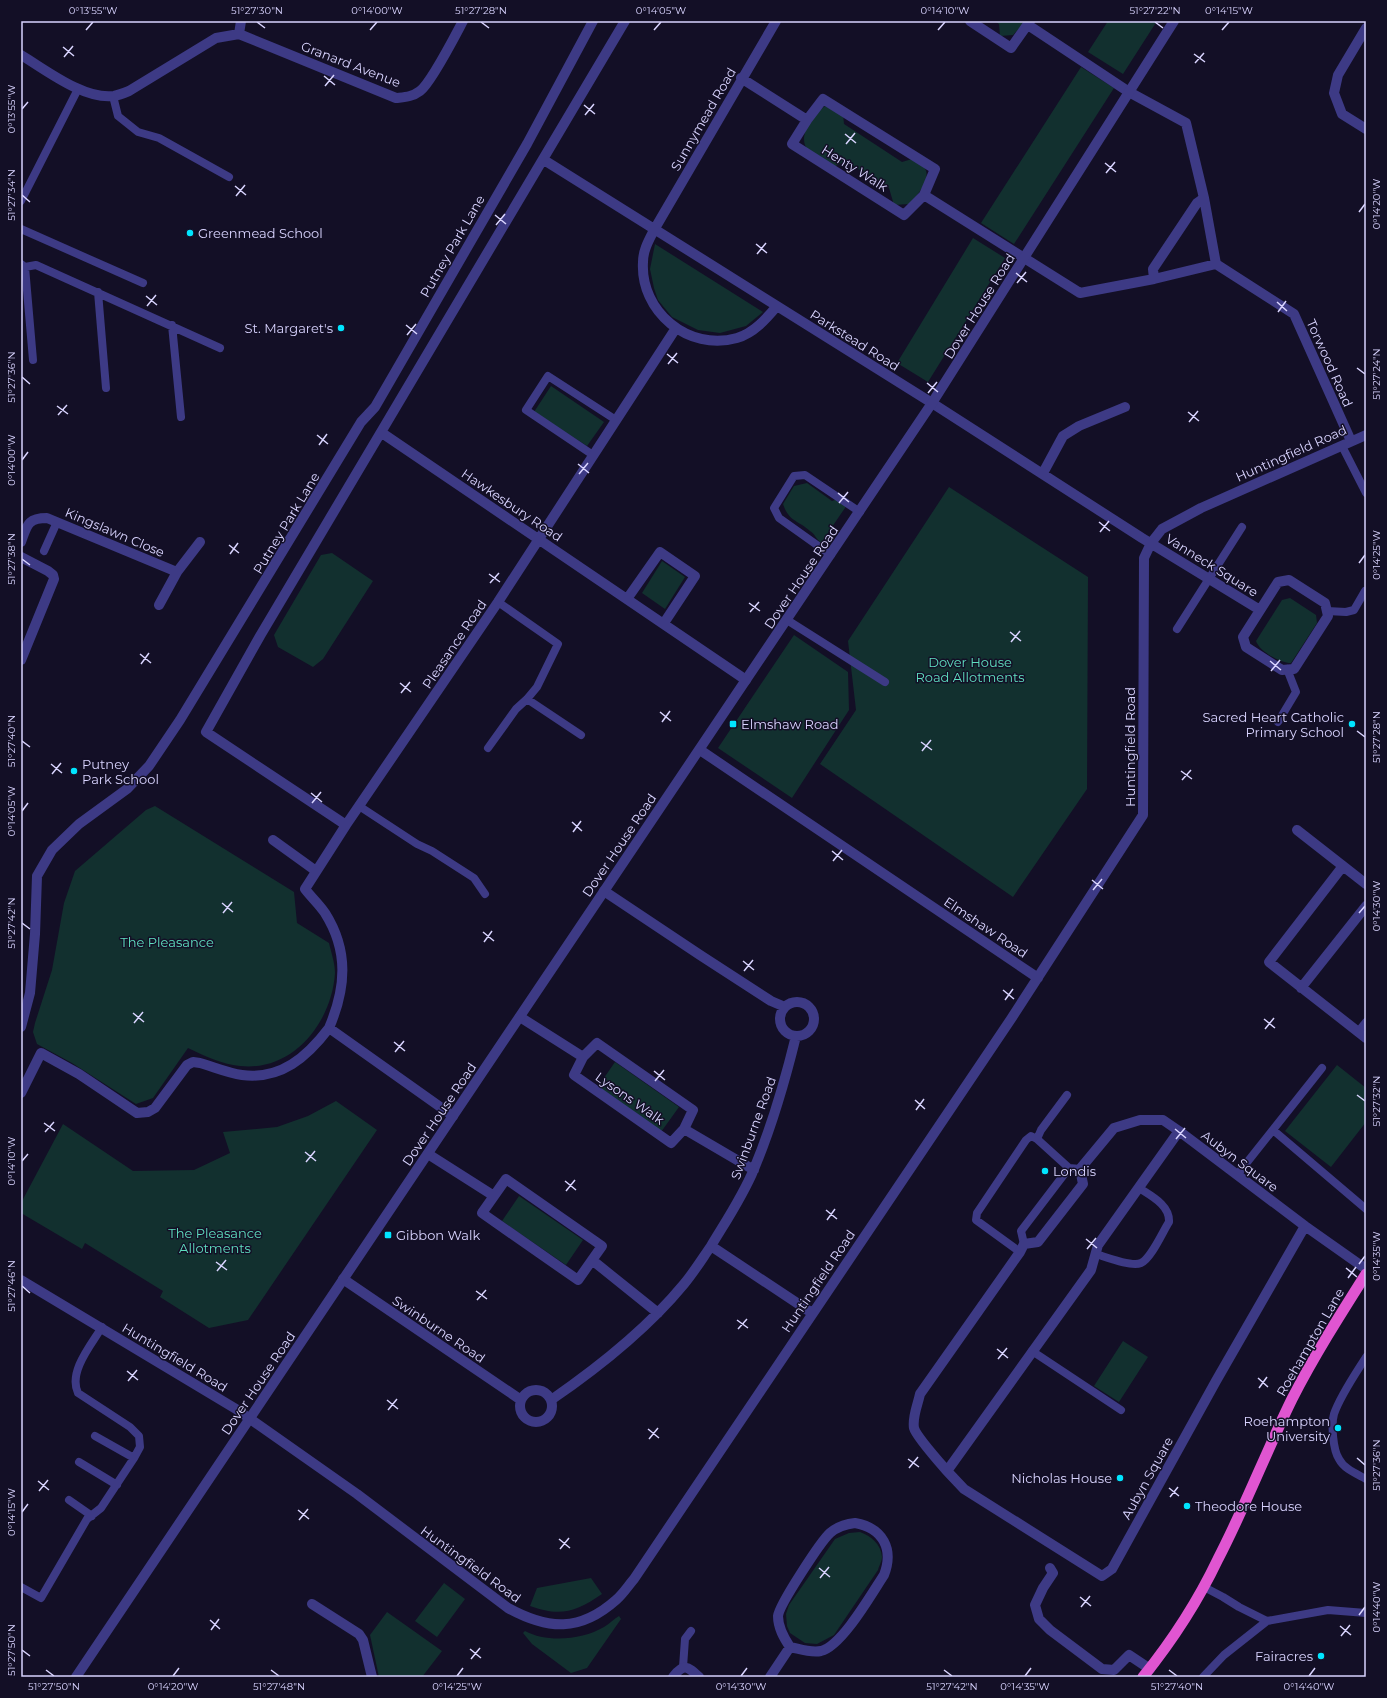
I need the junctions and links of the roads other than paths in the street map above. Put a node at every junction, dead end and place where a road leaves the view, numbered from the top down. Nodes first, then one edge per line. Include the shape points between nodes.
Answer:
1 (241, 21) edge
2 (464, 21) edge
3 (593, 21) edge
4 (625, 21) edge
5 (776, 21) edge
6 (970, 21) edge
7 (1174, 21) edge
8 (1029, 23) edge
9 (1366, 28) edge
10 (239, 34) junction
11 (21, 55) edge
12 (742, 78) junction
13 (78, 90) junction
14 (1129, 92) junction
15 (113, 96) junction
16 (807, 120) junction
17 (1366, 129) edge
18 (544, 160) junction
19 (229, 177) dead end
20 (924, 196) junction
21 (1204, 198) junction
22 (21, 201) edge
23 (21, 228) edge
24 (654, 230) junction
25 (1025, 258) junction
26 (1216, 264) junction
27 (23, 266) edge
28 (1154, 279) junction
29 (143, 284) dead end
30 (98, 292) junction
31 (777, 306) junction
32 (172, 325) junction
33 (676, 328) junction
34 (220, 348) dead end
35 (32, 360) dead end
36 (106, 388) dead end
37 (932, 403) junction
38 (1125, 407) dead end
39 (181, 417) dead end
40 (616, 420) junction
41 (382, 434) junction
42 (1366, 435) edge
43 (1346, 444) junction
44 (593, 455) junction
45 (1043, 473) junction
46 (1366, 494) edge
47 (860, 512) junction
48 (57, 522) junction
49 (1242, 527) dead end
50 (538, 539) junction
51 (21, 542) edge
52 (200, 542) dead end
53 (1151, 542) junction
54 (44, 551) dead end
55 (831, 555) junction
56 (21, 557) edge
57 (177, 572) junction
58 (1209, 578) junction
59 (1365, 591) edge
60 (628, 599) junction
61 (498, 602) junction
62 (160, 605) dead end
63 (1260, 610) junction
64 (1327, 611) junction
65 (787, 620) junction
66 (664, 623) junction
67 (1177, 629) dead end
68 (21, 660) edge
69 (1287, 669) junction
70 (746, 680) junction
71 (885, 682) dead end
72 (527, 699) junction
73 (1278, 722) dead end
74 (581, 735) dead end
75 (488, 748) dead end
76 (700, 750) junction
77 (359, 806) junction
78 (346, 825) junction
79 (1297, 830) dead end
80 (273, 840) dead end
81 (1343, 866) junction
82 (316, 871) junction
83 (1366, 884) edge
84 (604, 891) junction
85 (485, 894) dead end
86 (1366, 906) edge
87 (1038, 978) junction
88 (1301, 988) junction
89 (785, 1007) junction
90 (520, 1017) junction
91 (1366, 1022) edge
92 (21, 1027) edge
93 (329, 1028) junction
94 (1362, 1035) edge
95 (796, 1036) junction
96 (583, 1057) junction
97 (1322, 1068) dead end
98 (21, 1093) edge
99 (1067, 1095) dead end
100 (453, 1116) junction
101 (684, 1129) junction
102 (1273, 1130) junction
103 (1179, 1131) junction
104 (1037, 1139) junction
105 (428, 1154) junction
106 (1069, 1168) junction
107 (1080, 1169) junction
108 (754, 1170) junction
109 (1237, 1175) junction
110 (1139, 1188) junction
111 (494, 1196) junction
112 (1366, 1209) edge
113 (1305, 1226) junction
114 (711, 1246) junction
115 (1022, 1248) junction
116 (1096, 1254) junction
117 (592, 1260) junction
118 (1366, 1269) edge
119 (1366, 1274) edge
120 (343, 1279) junction
121 (21, 1280) edge
122 (658, 1313) junction
123 (812, 1313) junction
124 (102, 1327) junction
125 (1032, 1351) junction
126 (1366, 1357) edge
127 (521, 1400) junction
128 (552, 1400) junction
129 (1121, 1410) dead end
130 (251, 1419) junction
131 (95, 1436) dead end
132 (134, 1458) junction
133 (79, 1462) dead end
134 (947, 1471) junction
135 (1366, 1479) edge
136 (117, 1484) junction
137 (69, 1500) dead end
138 (92, 1516) junction
139 (1050, 1568) dead end
140 (1204, 1586) junction
141 (21, 1587) edge
142 (312, 1604) dead end
143 (1366, 1613) edge
144 (1267, 1621) junction
145 (691, 1631) dead end
146 (790, 1647) junction
147 (683, 1667) junction
148 (1146, 1673) edge
149 (76, 1677) edge
150 (372, 1677) edge
151 (673, 1677) edge
152 (699, 1677) edge
153 (770, 1677) edge
154 (1203, 1677) edge

1 - 10 street
2 - 10 street, Granard Avenue via 421,91 410,97 396,98
3 - 92 street, Putney Park Lane via 527,144 375,407 361,422 180,720 149,766 127,789 79,824 52,850 37,876 30,993
4 - 18 street
5 - 12 street, Sunnymead Road
6 - 8 street via 1011,48
7 - 14 street, Dover House Road
8 - 14 street
9 - 17 street via 1338,75 1334,93 1342,114
10 - 15 street via 216,38 129,92
11 - 13 street
12 - 16 street
12 - 24 street, Sunnymead Road
13 - 15 street
13 - 22 lane
14 - 21 street via 1186,123
14 - 25 street, Dover House Road
15 - 19 lane via 118,116 138,132 159,138
16 - 20 street, Henty Walk via 823,99 935,169
16 - 20 street, Henty Walk via 792,144 904,215
18 - 24 street, Parkstead Road
18 - 41 street
20 - 25 street
21 - 26 street
21 - 28 street via 1197,203 1153,269
23 - 29 lane
24 - 31 street, Parkstead Road
24 - 33 street via 645,246 643,277 653,304 663,318
25 - 28 street via 1080,294
25 - 37 street, Dover House Road
26 - 28 street
26 - 43 street, Torwood Road via 1294,314
27 - 30 lane via 36,265
27 - 35 lane
30 - 32 lane
30 - 36 lane
31 - 33 street via 754,330 737,338 708,340 693,337
31 - 37 street, Parkstead Road
32 - 34 lane
32 - 39 lane
33 - 40 street, Pleasance Road
37 - 45 street, Parkstead Road
37 - 47 street, Dover House Road
38 - 45 street via 1079,426 1064,436
40 - 44 street, Pleasance Road
40 - 44 lane via 548,376 526,410
41 - 50 street, Hawkesbury Road
41 - 78 street via 260,636 206,732
42 - 43 street, Huntingfield Road
43 - 46 lane
43 - 53 street, Huntingfield Road via 1201,508 1162,529
44 - 50 street, Pleasance Road
45 - 53 street, Parkstead Road
47 - 55 street, Dover House Road
47 - 55 lane via 805,475 794,476 774,508 779,518
48 - 51 street, Kingslawn Close via 47,518 36,518 28,523
48 - 54 lane
48 - 57 street, Kingslawn Close
49 - 58 lane
50 - 60 street, Hawkesbury Road
50 - 61 street, Pleasance Road
52 - 57 street
53 - 58 street, Vanneck Square
53 - 87 street, Huntingfield Road via 1144,558 1143,815
55 - 65 street, Dover House Road
56 - 68 street via 48,571 54,579
57 - 62 street
58 - 63 street, Vanneck Square
58 - 67 lane
59 - 64 lane via 1354,610
60 - 66 street, Hawkesbury Road
60 - 66 street via 660,552 695,576
61 - 72 lane via 558,644 537,687
61 - 77 street, Pleasance Road
63 - 64 street, Vanneck Square via 1278,582 1289,580 1325,603
63 - 69 street, Vanneck Square via 1243,637 1246,648 1282,670
64 - 69 street via 1328,616 1294,668
65 - 70 street, Dover House Road
65 - 71 lane
66 - 70 street, Hawkesbury Road
69 - 73 lane via 1296,692
70 - 76 street, Dover House Road
72 - 74 lane
72 - 75 lane via 516,709
76 - 84 street, Dover House Road
76 - 87 street, Elmshaw Road
77 - 78 street, Pleasance Road
77 - 85 lane via 474,878
78 - 82 street
79 - 81 street
80 - 82 street
81 - 83 street
81 - 88 street via 1269,962
82 - 93 street via 305,889 324,911 332,926 343,965 338,1008
84 - 89 street via 771,1001
84 - 90 street, Dover House Road
86 - 88 street
87 - 123 street, Huntingfield Road
88 - 94 street
89 - 95 street via 780,1016 782,1027
89 - 95 street via 800,1002 812,1012 811,1028
90 - 96 street
90 - 100 street, Dover House Road
91 - 94 lane
93 - 98 street via 300,1061 259,1076 241,1075 193,1062 187,1065 155,1108 148,1112 137,1113 79,1074 41,1053
93 - 100 street
95 - 108 street, Swinburne Road via 781,1095
96 - 101 street, Lysons Walk via 574,1075 671,1143
96 - 101 street, Lysons Walk via 596,1043 693,1110
97 - 102 lane
99 - 104 lane
100 - 105 street, Dover House Road
101 - 108 street
102 - 109 lane
102 - 112 lane
103 - 107 street, Aubyn Square via 1163,1120 1140,1120 1114,1128
103 - 109 street, Aubyn Square
103 - 110 street
104 - 106 lane
104 - 115 lane via 1031,1136 1026,1140 977,1213 976,1220
105 - 111 street
105 - 120 street, Dover House Road
106 - 107 lane
106 - 115 lane via 1021,1231
107 - 115 street via 1083,1184 1038,1242
108 - 114 street, Swinburne Road via 736,1206
109 - 113 street, Aubyn Square
110 - 116 street via 1098,1245
110 - 116 lane via 1158,1200 1170,1216 1148,1258 1141,1263 1130,1264
111 - 117 street via 506,1179 602,1246
111 - 117 street via 482,1213 578,1280
113 - 118 street, Aubyn Square
113 - 134 street, Aubyn Square via 1112,1569 1102,1576 964,1489
114 - 122 street, Swinburne Road via 685,1283
114 - 123 street
115 - 134 street, Aubyn Square via 920,1394 914,1428
116 - 125 street via 1091,1270
117 - 122 street
119 - 140 highway, Roehampton Lane via 1330,1330 1292,1399
120 - 127 street, Swinburne Road
120 - 130 street, Dover House Road
121 - 124 street, Huntingfield Road
122 - 128 street, Swinburne Road via 620,1348
123 - 130 street, Huntingfield Road via 634,1578 617,1599 599,1614 575,1623 549,1625 523,1617 508,1608 357,1494
124 - 130 street, Huntingfield Road
124 - 132 lane via 77,1369 75,1386 78,1393 130,1427 139,1436 140,1447
125 - 129 lane
125 - 134 street
126 - 135 lane via 1334,1414 1334,1445 1339,1460
127 - 128 street via 529,1391 534,1390 544,1392
127 - 128 street via 520,1409 525,1419 535,1423 550,1416
130 - 149 street, Dover House Road
131 - 132 lane
132 - 136 lane
133 - 136 lane
136 - 138 lane via 101,1508
137 - 138 lane
138 - 141 lane via 87,1519 40,1598
139 - 148 street via 1053,1573 1035,1605 1039,1619 1102,1669 1114,1670 1129,1655
140 - 144 lane
140 - 148 highway, Roehampton Lane
142 - 150 street via 359,1634 363,1640
143 - 144 lane via 1328,1610
144 - 154 lane via 1224,1655
145 - 147 lane via 685,1639
146 - 146 street via 781,1634 778,1616 780,1607 829,1534 845,1524 855,1523 865,1524 875,1530 887,1547 888,1565 884,1575 843,1635 834,1644 822,1650 808,1651
146 - 153 street
147 - 151 street
147 - 152 street

